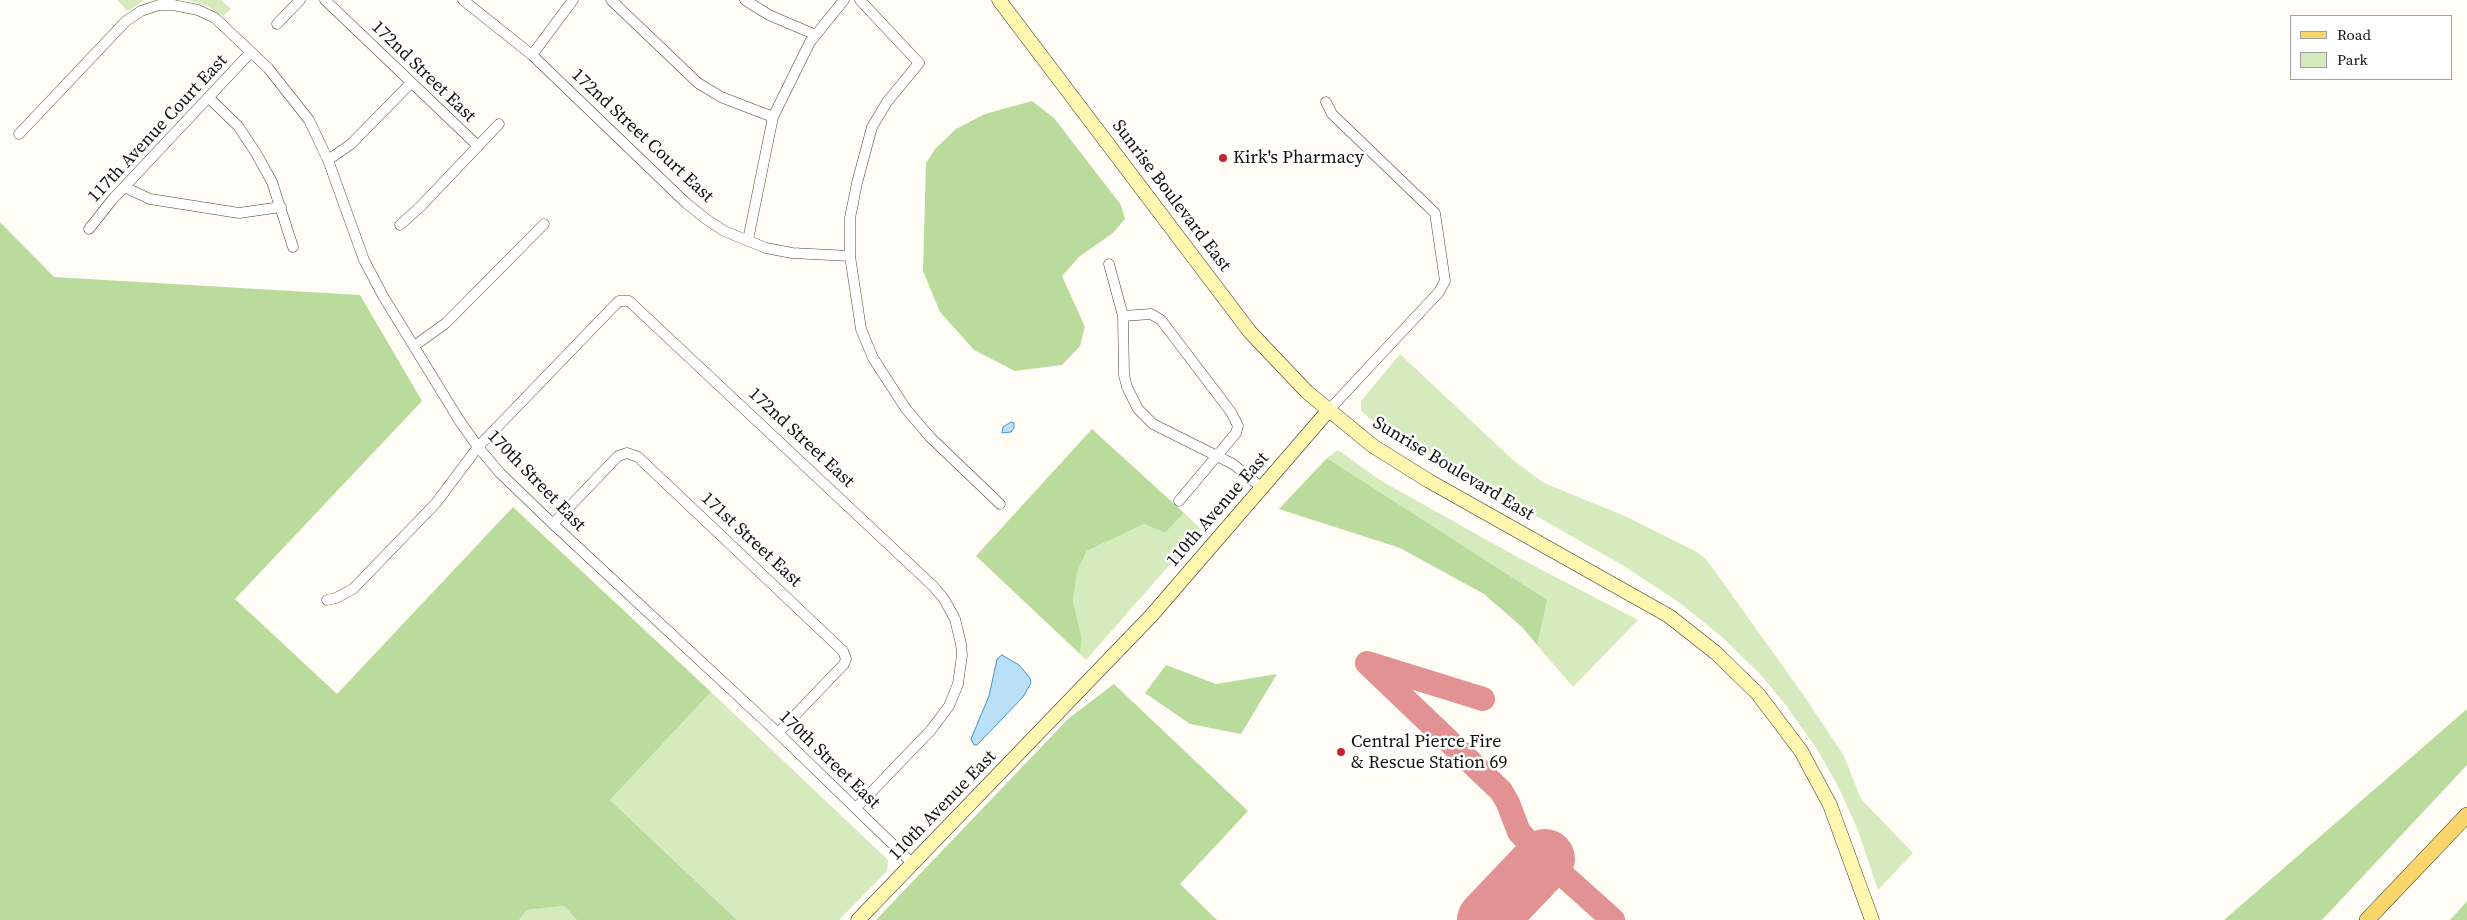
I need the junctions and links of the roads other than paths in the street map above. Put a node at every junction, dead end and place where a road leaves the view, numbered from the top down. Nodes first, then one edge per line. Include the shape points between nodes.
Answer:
1 (300, 0) edge
2 (325, 0) edge
3 (463, 0) edge
4 (573, 0) edge
5 (611, 0) edge
6 (746, 0) edge
7 (844, 0) edge
8 (860, 0) edge
9 (999, 0) edge
10 (277, 24) dead end
11 (816, 35) junction
12 (251, 52) junction
13 (532, 55) junction
14 (411, 82) junction
15 (209, 98) junction
16 (1326, 102) dead end
17 (773, 117) junction
18 (498, 124) dead end
19 (19, 134) dead end
20 (478, 146) junction
21 (328, 160) junction
22 (124, 187) junction
23 (281, 207) junction
24 (544, 224) dead end
25 (400, 225) dead end
26 (89, 229) dead end
27 (748, 240) junction
28 (293, 247) dead end
29 (850, 256) junction
30 (1108, 264) dead end
31 (1123, 316) junction
32 (414, 346) junction
33 (1328, 411) junction
34 (478, 447) junction
35 (1218, 455) junction
36 (1262, 488) junction
37 (1179, 501) dead end
38 (1000, 504) dead end
39 (553, 524) junction
40 (327, 600) dead end
41 (778, 734) junction
42 (856, 808) junction
43 (2467, 816) edge
44 (913, 864) junction
45 (858, 920) edge
46 (1872, 920) edge
47 (2367, 920) edge

1 - 10 street
2 - 14 street, 172nd Street East
3 - 13 street, 172nd Street Court East
4 - 13 street
5 - 17 street via 698,82 721,97
6 - 11 street via 769,15
7 - 11 street
8 - 29 street via 919,63 887,102 872,127 850,218
9 - 33 main road, Sunrise Boulevard East via 1250,332
11 - 17 street
12 - 15 street, 117th Avenue Court East
12 - 19 street, 170th Street East via 209,15 185,6 159,6 141,11 126,21
12 - 21 street, 170th Street East via 309,120
13 - 27 street, 172nd Street Court East via 686,203 724,231
14 - 20 street, 172nd Street East
14 - 21 street via 351,144
15 - 22 street, 117th Avenue Court East
15 - 23 street via 246,137 272,182
16 - 33 street, 110th Avenue East via 1332,114 1435,213 1445,281 1439,292
17 - 27 street
18 - 20 street
20 - 25 street
21 - 32 street, 170th Street East via 364,260
22 - 23 street via 150,199 230,211 255,212
22 - 26 street, 117th Avenue Court East
23 - 28 street
24 - 32 street via 446,324
27 - 29 street, 172nd Street Court East via 766,248 792,253
29 - 38 street via 861,329 878,366 906,409
30 - 31 street
31 - 35 street via 1124,375 1138,409 1153,424
31 - 35 street via 1151,314 1161,320 1231,412 1238,426
32 - 34 street, 170th Street East
33 - 36 main road, 110th Avenue East
33 - 46 main road, Sunrise Boulevard East via 1374,446 1429,481 1669,616 1716,653 1758,694 1801,751 1830,805
34 - 39 street, 170th Street East
34 - 40 street via 436,503 353,589
34 - 42 street, 172nd Street East via 613,306 625,300 636,306 843,500 933,586 955,619 962,649 958,684 949,706 932,730
35 - 36 street
35 - 37 street
36 - 44 main road, 110th Avenue East via 1145,623
39 - 41 street, 170th Street East
39 - 41 street, 171st Street East via 618,456 627,453 638,457 843,651 846,659 841,668
41 - 42 street, 170th Street East
42 - 44 street, 170th Street East
43 - 47 main road
44 - 45 main road, 110th Avenue East

